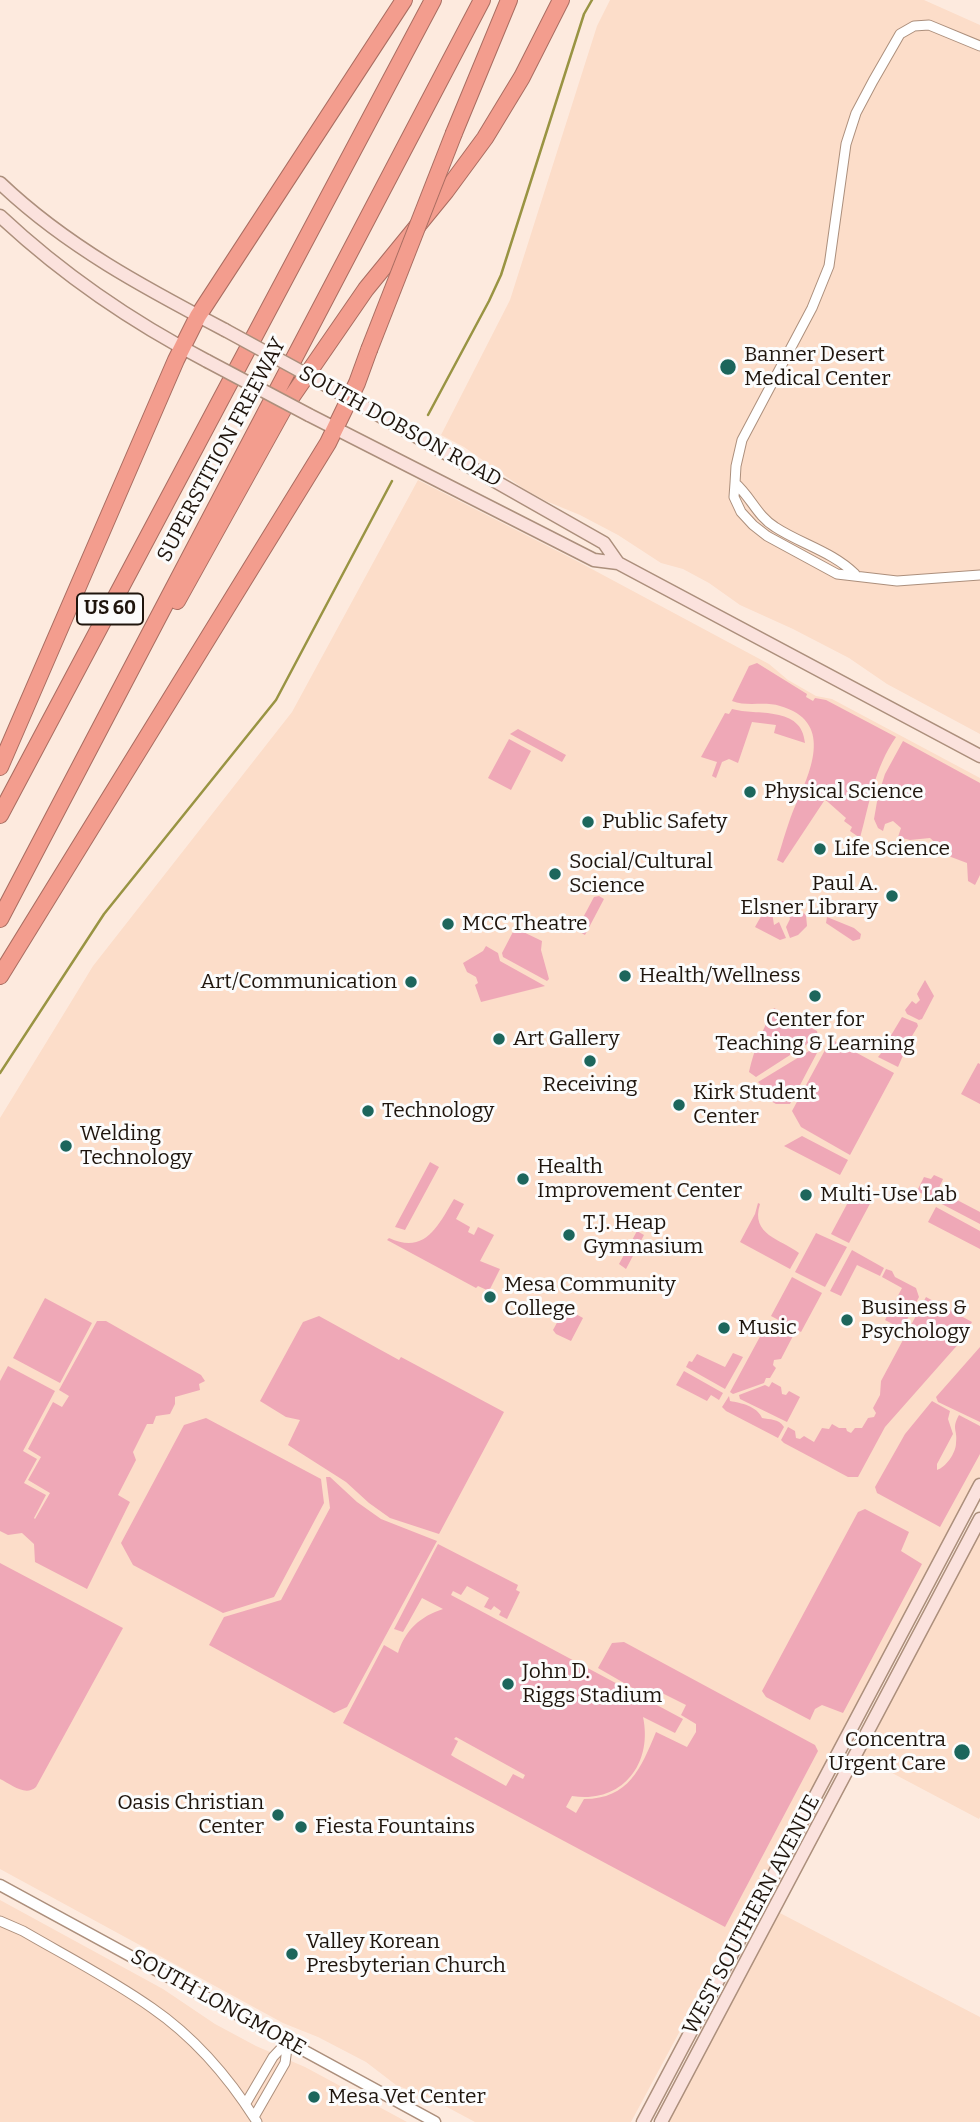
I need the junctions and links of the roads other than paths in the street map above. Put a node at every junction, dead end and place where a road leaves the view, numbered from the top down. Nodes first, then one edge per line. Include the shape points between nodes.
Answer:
1 (404, 0) edge
2 (433, 0) edge
3 (482, 0) edge
4 (509, 0) edge
5 (561, 0) edge
6 (980, 46) edge
7 (0, 183) edge
8 (0, 216) edge
9 (198, 316) junction
10 (182, 348) junction
11 (350, 398) junction
12 (335, 430) junction
13 (618, 563) junction
14 (980, 575) edge
15 (124, 683) junction
16 (980, 756) edge
17 (0, 767) edge
18 (0, 815) edge
19 (0, 919) edge
20 (0, 976) edge
21 (980, 1485) edge
22 (980, 1519) edge
23 (0, 1885) edge
24 (0, 1921) edge
25 (724, 1967) junction
26 (288, 2041) junction
27 (690, 2068) junction
28 (246, 2103) junction
29 (256, 2120) edge
30 (435, 2122) edge
31 (643, 2122) edge
32 (661, 2122) edge

1 - 9 highway
2 - 18 highway, SUPERSTITION FREEWAY / US 60
3 - 15 highway, SUPERSTITION FREEWAY / US 60
4 - 11 highway, bridge
5 - 15 highway via 485,138 366,289 284,408 188,585
6 - 14 street via 929,25 914,26 901,34 873,81 846,144 834,245 825,277 742,440 736,466 736,483 758,513 855,574 897,581
7 - 9 main road, SOUTH DOBSON ROAD via 104,263
8 - 10 main road, SOUTH DOBSON ROAD via 86,287
9 - 10 highway
9 - 11 main road, SOUTH DOBSON ROAD, bridge
10 - 12 main road, SOUTH DOBSON ROAD, bridge
10 - 17 highway
11 - 12 highway
11 - 13 main road, SOUTH DOBSON ROAD via 604,543
12 - 13 main road, SOUTH DOBSON ROAD via 594,560
12 - 20 highway
13 - 16 main road, SOUTH DOBSON ROAD
15 - 19 highway, SUPERSTITION FREEWAY / US 60
21 - 25 main road, WEST SOUTHERN AVENUE
22 - 27 main road, WEST SOUTHERN AVENUE
23 - 26 street, SOUTH LONGMORE
24 - 28 street via 153,2008 200,2050
25 - 27 main road via 727,1983 689,2054
25 - 31 main road, WEST SOUTHERN AVENUE
26 - 28 street
26 - 29 street via 285,2063
26 - 30 street, SOUTH LONGMORE
27 - 32 main road, WEST SOUTHERN AVENUE
28 - 29 street

